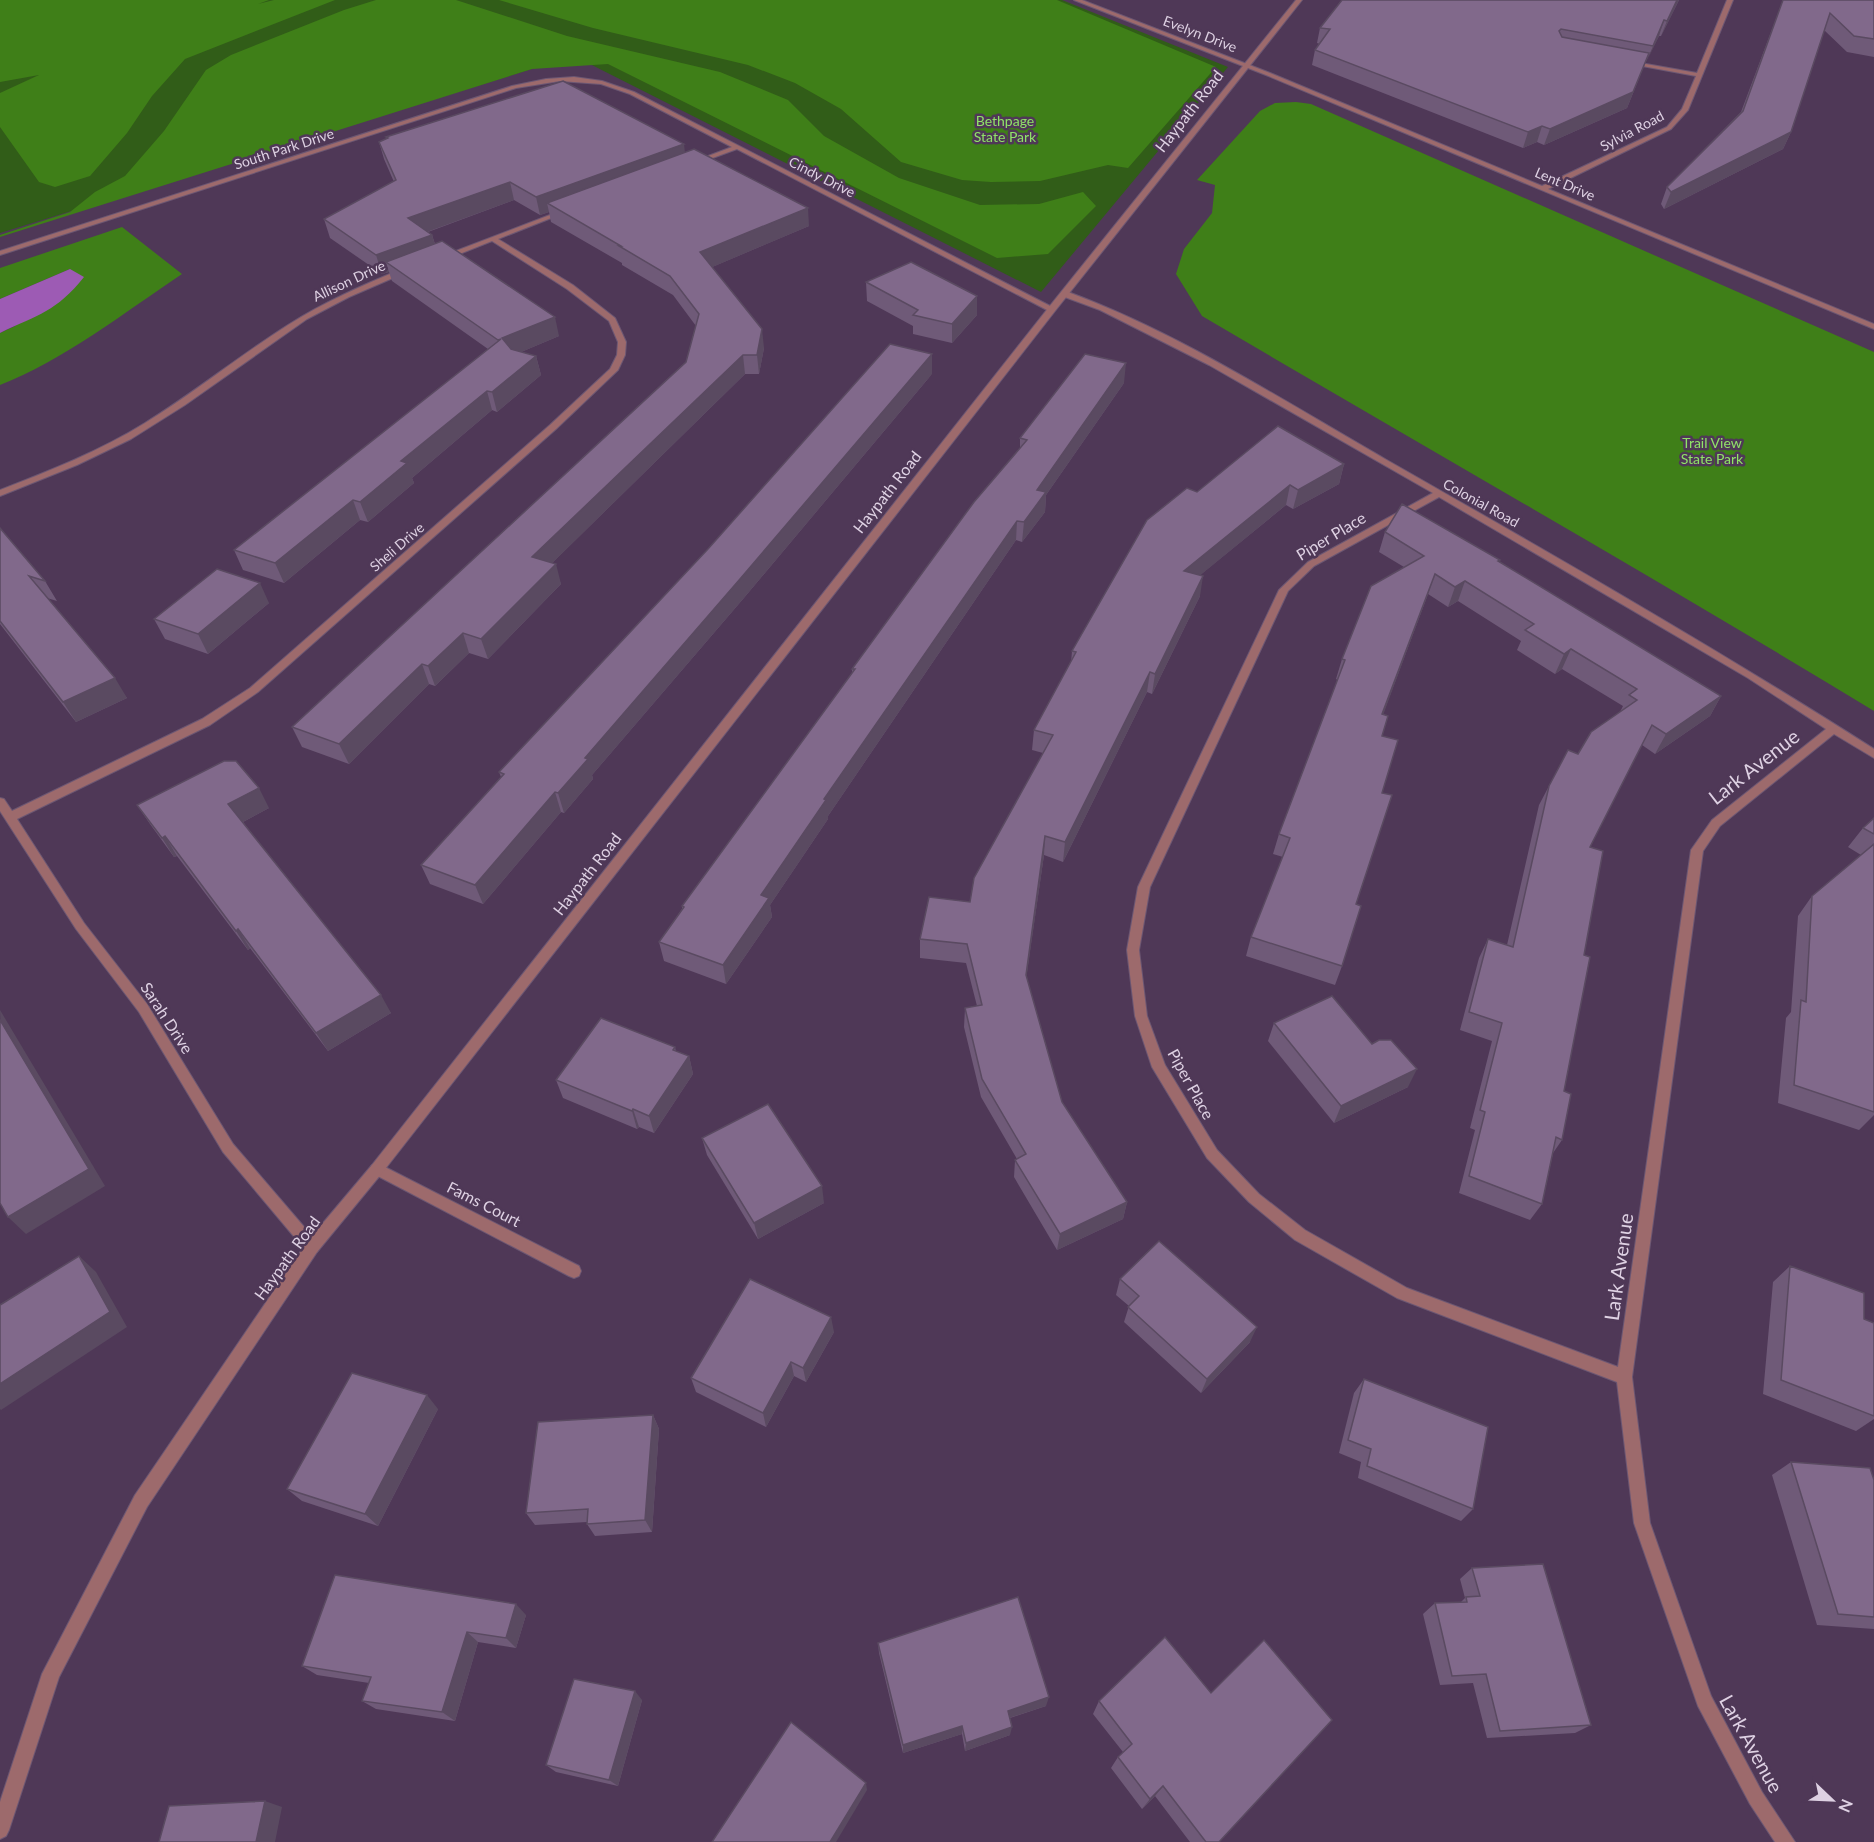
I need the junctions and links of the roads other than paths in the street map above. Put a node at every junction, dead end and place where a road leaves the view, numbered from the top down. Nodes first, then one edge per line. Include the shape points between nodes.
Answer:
1 (1077, 0) edge
2 (1299, 0) edge
3 (1730, 0) edge
4 (1618, 61) edge
5 (1246, 65) junction
6 (1699, 75) junction
7 (577, 78) joint
8 (736, 147) junction
9 (692, 164) edge
10 (1544, 188) junction
11 (570, 210) edge
12 (493, 239) junction
13 (0, 253) edge
14 (437, 259) edge
15 (414, 267) edge
16 (1065, 294) junction
17 (1052, 309) junction
18 (1874, 327) edge
19 (0, 493) edge
20 (1438, 494) junction
21 (1833, 729) junction
22 (1874, 754) edge
23 (0, 802) edge
24 (10, 817) junction
25 (377, 1169) junction
26 (312, 1247) junction
27 (574, 1272) dead end
28 (1624, 1377) junction
29 (0, 1830) edge
30 (1786, 1842) edge

1 - 5 street, Evelyn Drive
2 - 5 street, Haypath Road
3 - 6 street, Sylvia Road
4 - 6 street
5 - 10 street, Lent Drive
5 - 16 street, Haypath Road
6 - 10 street, Sylvia Road via 1685,110 1669,128
7 - 8 street, Cindy Drive via 607,82
7 - 13 street, South Park Drive via 514,87
8 - 9 street
8 - 17 street, Cindy Drive
10 - 18 street, Lent Drive
11 - 12 street
12 - 14 street
12 - 24 street, Sheli Drive via 570,287 612,320 622,342 614,370 254,690 206,722
15 - 19 street, Allison Drive via 330,303 146,426 96,454
16 - 17 street, Haypath Road
16 - 20 street, Colonial Road via 1103,308 1212,363
17 - 25 street, Haypath Road
20 - 21 street, Colonial Road via 1743,670
20 - 28 street, Piper Place via 1311,564 1284,590 1144,887 1133,950 1141,1016 1159,1067 1212,1154 1254,1198 1300,1235 1402,1293
21 - 22 street, Colonial Road
21 - 28 street, Lark Avenue via 1716,822 1697,850
23 - 24 street, Sarah Drive
24 - 26 street, Sarah Drive via 80,926 143,1008 228,1148
25 - 26 street, Haypath Road
25 - 27 street, Fams Court
26 - 29 street, Haypath Road via 141,1501 51,1674
28 - 30 street, Lark Avenue via 1642,1523 1704,1700 1756,1798

